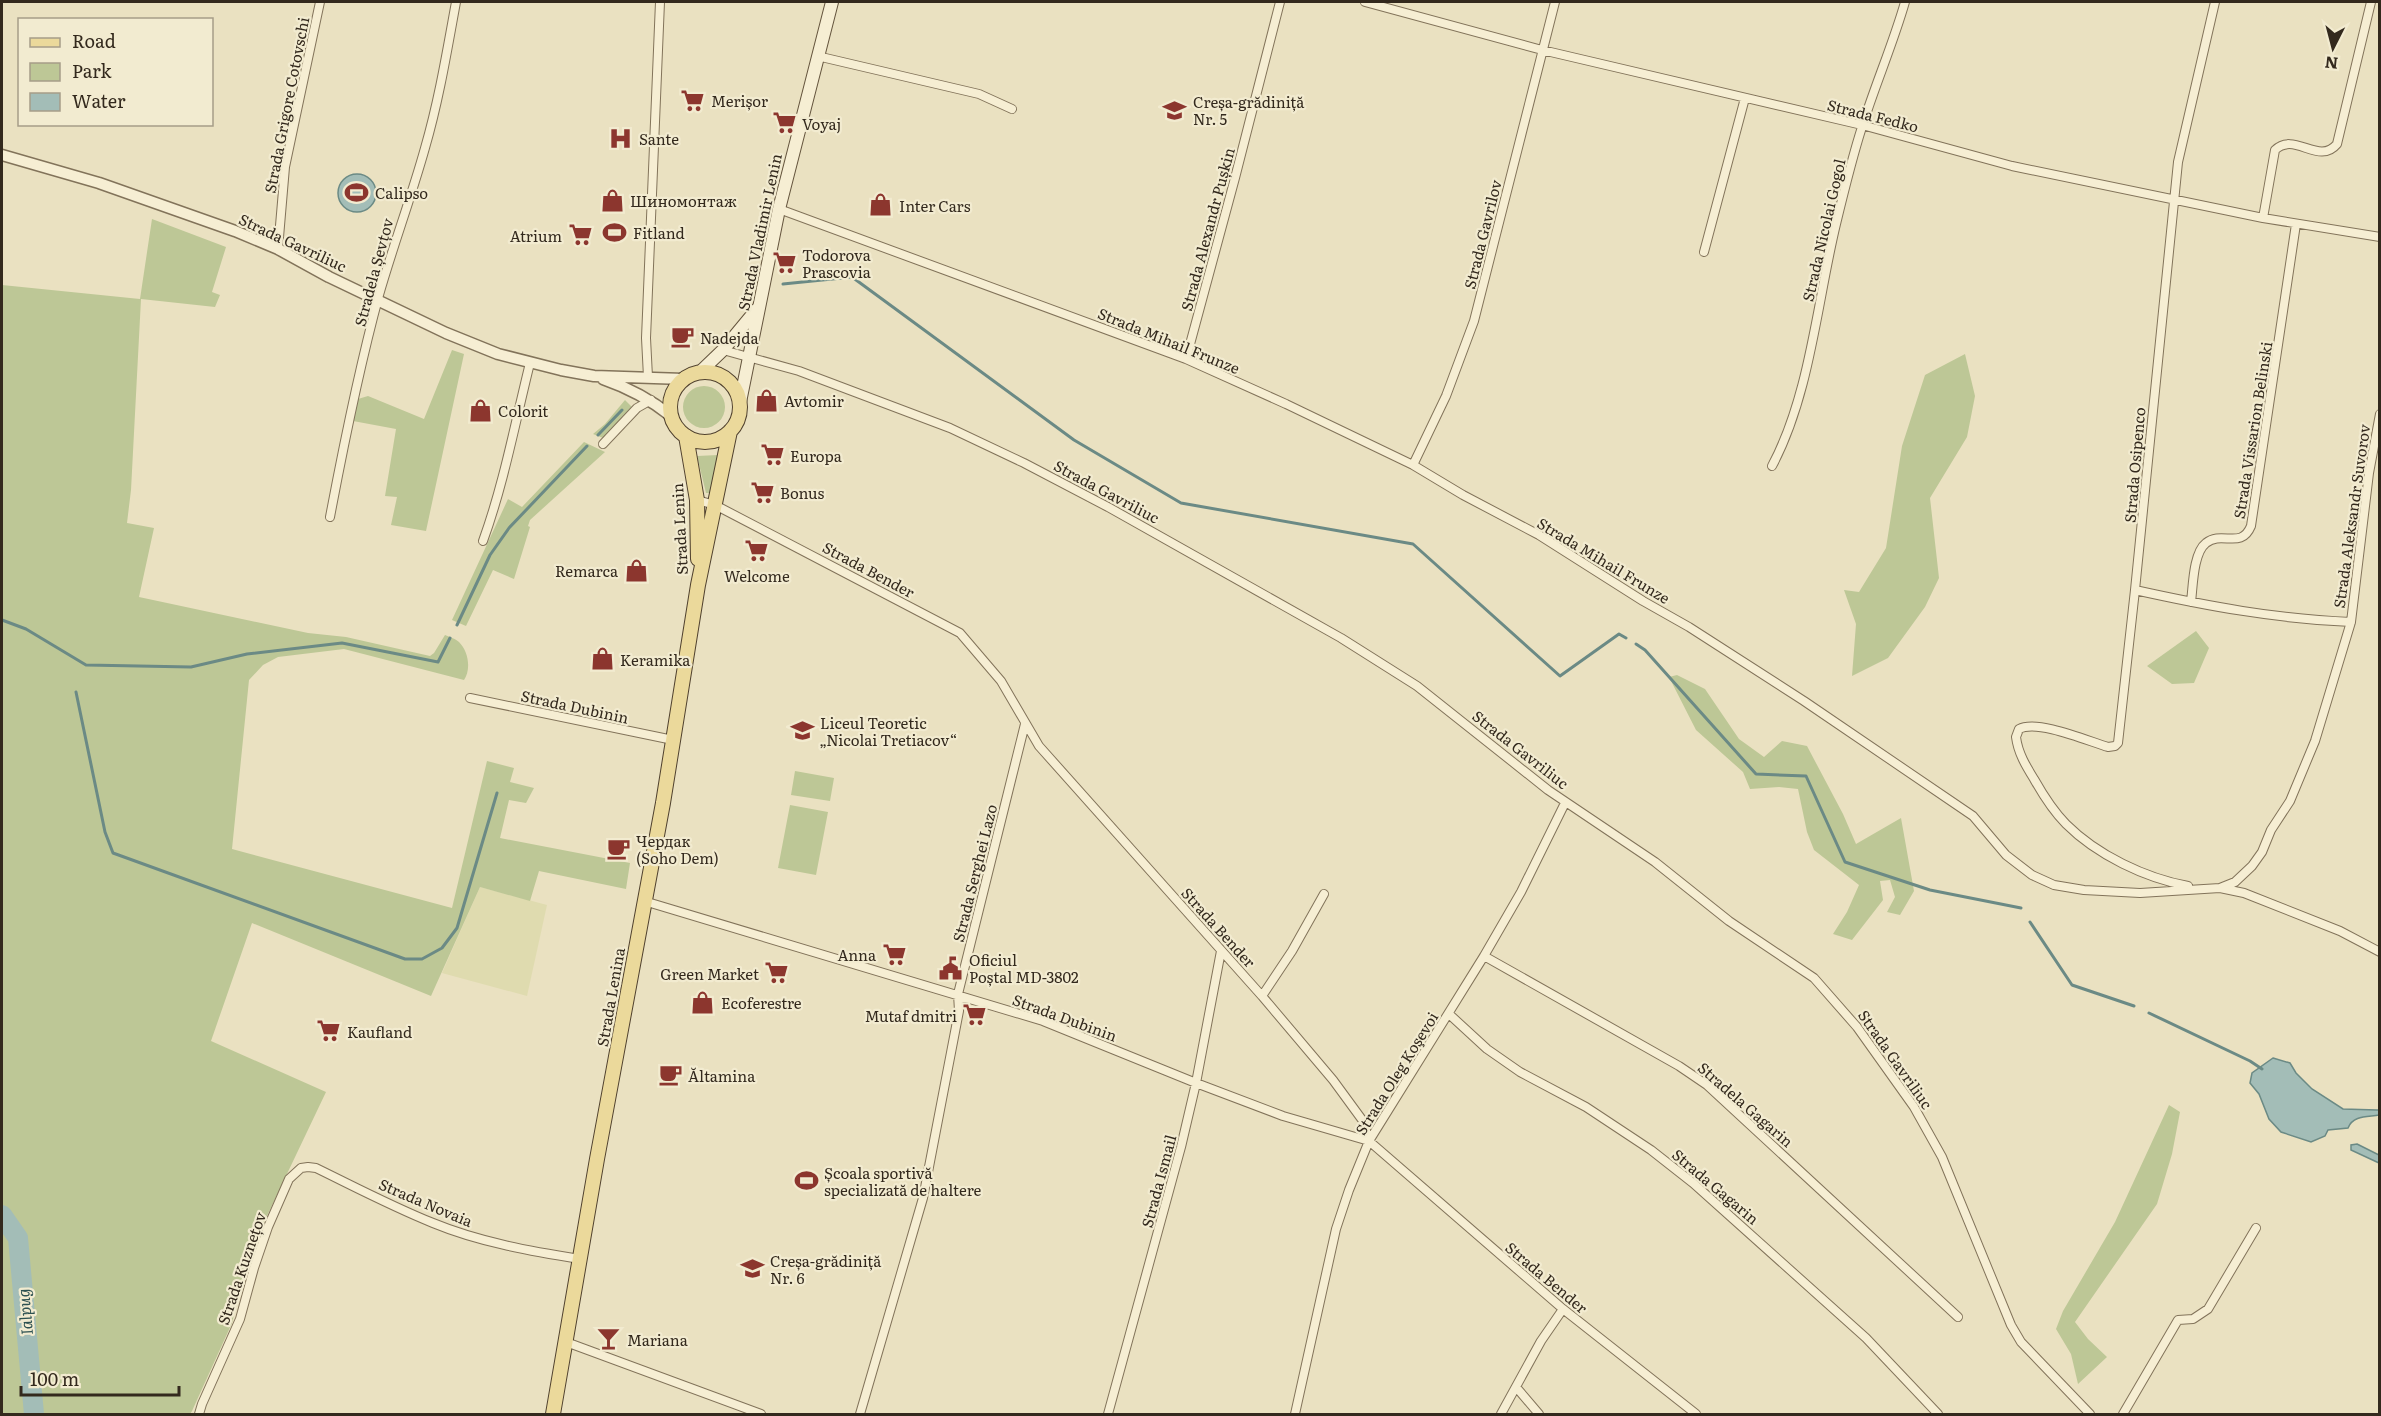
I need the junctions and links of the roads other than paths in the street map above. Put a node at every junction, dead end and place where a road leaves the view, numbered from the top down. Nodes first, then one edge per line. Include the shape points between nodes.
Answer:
1 (320, 2) edge
2 (456, 2) edge
3 (660, 2) edge
4 (832, 2) edge
5 (1280, 2) edge
6 (1365, 2) edge
7 (1555, 2) edge
8 (1905, 2) edge
9 (2215, 2) edge
10 (2371, 2) edge
11 (1542, 50) junction
12 (817, 56) junction
13 (1745, 98) junction
14 (1012, 109) dead end
15 (1862, 125) junction
16 (2, 155) edge
17 (2173, 200) junction
18 (779, 209) junction
19 (2263, 218) junction
20 (2296, 224) junction
21 (2379, 237) edge
22 (278, 249) junction
23 (1704, 252) dead end
24 (378, 299) junction
25 (759, 305) junction
26 (723, 350) junction
27 (749, 357) junction
28 (1186, 359) junction
29 (530, 363) junction
30 (699, 373) junction
31 (594, 376) junction
32 (648, 377) junction
33 (684, 379) junction
34 (651, 400) junction
35 (740, 402) junction
36 (2379, 414) edge
37 (671, 416) junction
38 (730, 431) junction
39 (686, 436) junction
40 (603, 444) dead end
41 (1413, 465) junction
42 (1772, 466) dead end
43 (697, 500) junction
44 (715, 505) junction
45 (330, 517) dead end
46 (483, 541) dead end
47 (698, 585) junction
48 (2135, 590) junction
49 (2191, 602) junction
50 (2351, 622) junction
51 (470, 698) dead end
52 (1025, 724) junction
53 (673, 740) junction
54 (1565, 803) junction
55 (2198, 888) junction
56 (2220, 888) junction
57 (1324, 894) dead end
58 (644, 901) junction
59 (1221, 951) junction
60 (2379, 952) edge
61 (1484, 956) junction
62 (958, 994) junction
63 (1262, 996) junction
64 (1449, 1014) junction
65 (1196, 1083) junction
66 (1369, 1141) junction
67 (301, 1168) joint
68 (2256, 1228) dead end
69 (580, 1259) junction
70 (1563, 1309) junction
71 (1958, 1317) dead end
72 (566, 1342) junction
73 (1516, 1387) junction
74 (199, 1414) edge
75 (554, 1414) edge
76 (761, 1414) edge
77 (860, 1414) edge
78 (1108, 1414) edge
79 (1295, 1414) edge
80 (1501, 1414) edge
81 (1539, 1414) edge
82 (1696, 1414) edge
83 (1938, 1414) edge
84 (2090, 1414) edge
85 (2123, 1414) edge

1 - 22 street, Strada Grigore Cotovschi via 285,167
2 - 24 street, Stradela Șevțov via 425,148
3 - 32 street via 646,338
4 - 12 main road, Strada Vladimir Lenin
5 - 28 street, Strada Alexandr Pușkin
6 - 11 street, Strada Fedko
7 - 11 street, Strada Gavrilov
8 - 15 street, Strada Nicolai Gogol
9 - 17 street, Strada Osipenco
10 - 19 street via 2337,144 2328,152 2293,143 2275,150
11 - 13 street, Strada Fedko
11 - 41 street, Strada Gavrilov via 1474,321 1446,396
12 - 14 street via 979,94
12 - 18 main road, Strada Vladimir Lenin
13 - 15 street, Strada Fedko
13 - 23 street
15 - 17 street, Strada Fedko via 2012,166
15 - 42 street, Strada Nicolai Gogol via 1788,432
16 - 22 street, Strada Gavriliuc via 188,213
17 - 19 street, Strada Fedko
17 - 48 street, Strada Osipenco
18 - 25 main road, Strada Vladimir Lenin
18 - 28 street, Strada Mihail Frunze
19 - 20 street, Strada Fedko
20 - 21 street, Strada Fedko
20 - 49 street, Strada Vissarion Belinski via 2251,526 2241,538 2215,539 2202,548
22 - 24 street, Strada Gavriliuc
24 - 29 street, Strada Gavriliuc via 446,333
24 - 45 street, Stradela Șevțov
25 - 26 main road
25 - 27 main road, Strada Vladimir Lenin
26 - 27 street, Strada Gavriliuc
26 - 30 main road
27 - 35 main road, Strada Vladimir Lenin
27 - 54 street, Strada Gavriliuc via 799,371 950,428 1108,507 1393,668
28 - 41 street, Strada Mihail Frunze
29 - 31 street, Strada Gavriliuc
29 - 46 street
30 - 33 main road
30 - 35 main road via 721,376 736,391
31 - 32 street, Strada Gavriliuc
31 - 34 street, Strada Gavriliuc
32 - 33 street, Strada Gavriliuc
33 - 37 main road via 672,396
34 - 37 street, Strada Gavriliuc
34 - 40 street via 637,408
35 - 38 main road via 740,412
36 - 50 street, Strada Aleksandr Suvorov
37 - 39 main road
38 - 39 main road via 709,442
38 - 44 main road
39 - 43 main road, Strada Lenin
41 - 55 street, Strada Mihail Frunze via 1539,535 1823,714 1973,816 2006,855 2032,875 2054,885 2084,890 2140,893
43 - 44 street, Strada Bender
43 - 47 main road, Strada Lenin
44 - 47 main road
44 - 52 street, Strada Bender via 960,633 1001,681
47 - 53 main road, Strada Lenina
48 - 49 street, Strada Aleksandr Suvorov
48 - 55 street, Strada Osipenco via 2116,745 2108,747 2024,726 2017,733 2016,742 2025,764 2067,825 2115,858 2152,876
49 - 50 street, Strada Aleksandr Suvorov via 2267,616
50 - 56 street, Strada Aleksandr Suvorov via 2299,782 2252,866 2235,882
51 - 53 street, Strada Dubinin
52 - 59 street, Strada Bender via 1054,764
52 - 62 street, Strada Serghei Lazo
53 - 58 main road, Strada Lenina
54 - 61 street, Strada Oleg Koşevoi
54 - 84 street, Strada Gavriliuc via 1655,862 1729,921 1814,978 1857,1027 1914,1107 1942,1157 2021,1342
55 - 56 street, Strada Mihail Frunze
56 - 60 street, Strada Mihail Frunze via 2271,903 2340,931
57 - 63 street
58 - 62 street, Strada Dubinin
58 - 69 main road, Strada Lenina
59 - 63 street, Strada Bender
59 - 65 street, Strada Ismail
61 - 64 street, Strada Oleg Koşevoi
61 - 71 street, Stradela Gagarin via 1707,1085
62 - 65 street, Strada Dubinin via 1043,1021
62 - 77 street, Strada Serghei Lazo via 959,1011 923,1198
63 - 66 street, Strada Bender via 1356,1110
64 - 66 street, Strada Oleg Koşevoi
64 - 83 street, Strada Gagarin via 1487,1049 1520,1072 1586,1107 1693,1183 1866,1338
65 - 66 street, Strada Dubinin via 1283,1116
65 - 78 street, Strada Ismail
66 - 70 street, Strada Bender
66 - 79 street, Strada Oleg Koşevoi via 1336,1229
67 - 69 street, Strada Novaia via 316,1168 433,1223 470,1236
67 - 74 street, Strada Kuznețov via 289,1179 268,1227 240,1319
68 - 85 street via 2208,1309 2193,1319 2178,1320
69 - 72 main road, Strada Lenina
70 - 73 street
70 - 82 street, Strada Bender
72 - 75 main road, Strada Lenina
72 - 76 street
73 - 80 street
73 - 81 street

